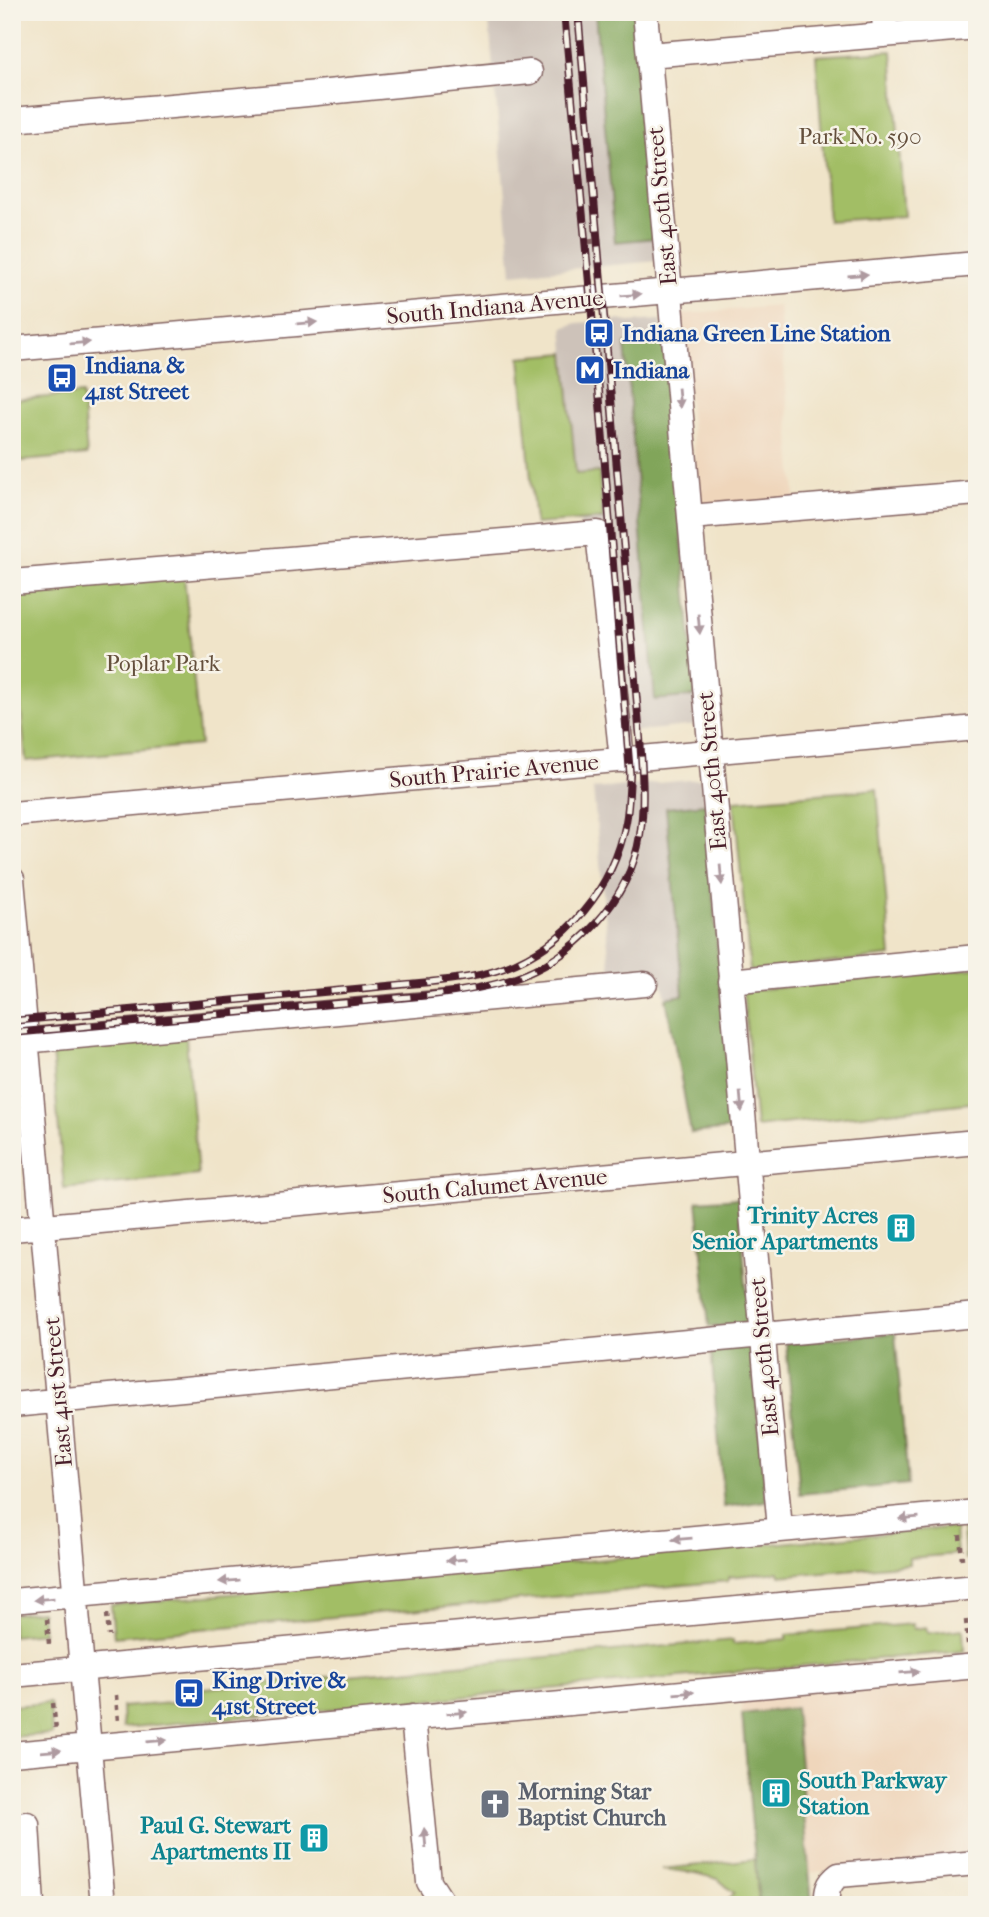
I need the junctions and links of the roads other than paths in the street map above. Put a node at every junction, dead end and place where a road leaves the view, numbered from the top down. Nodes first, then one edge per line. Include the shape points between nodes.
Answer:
1 (645, 12) edge
2 (885, 24) edge
3 (977, 27) edge
4 (649, 55) junction
5 (530, 72) dead end
6 (12, 120) edge
7 (977, 264) edge
8 (670, 291) junction
9 (12, 349) edge
10 (977, 493) edge
11 (690, 517) junction
12 (12, 582) edge
13 (977, 728) edge
14 (710, 752) junction
15 (622, 760) junction
16 (12, 814) edge
17 (12, 879) edge
18 (977, 957) edge
19 (730, 981) junction
20 (645, 984) dead end
21 (19, 1041) edge
22 (977, 1142) edge
23 (747, 1163) junction
24 (43, 1227) junction
25 (12, 1229) edge
26 (977, 1315) edge
27 (762, 1335) junction
28 (59, 1401) junction
29 (12, 1405) edge
30 (968, 1519) edge
31 (780, 1530) junction
32 (977, 1587) edge
33 (76, 1596) junction
34 (12, 1601) edge
35 (973, 1658) edge
36 (83, 1669) junction
37 (12, 1675) edge
38 (413, 1717) junction
39 (90, 1747) junction
40 (12, 1754) edge
41 (12, 1826) edge
42 (977, 1863) edge
43 (32, 1905) edge
44 (103, 1905) edge
45 (444, 1905) edge
46 (827, 1905) edge

1 - 4 street, East 40th Street
2 - 3 street
2 - 4 street
4 - 8 street, East 40th Street
5 - 6 street
8 -> 7 street, South Indiana Avenue
9 -> 8 street, South Indiana Avenue
8 -> 11 street, East 40th Street
10 - 11 street
11 -> 14 street, East 40th Street
12 - 15 street via 598,533
13 - 14 street, South Prairie Avenue
14 - 15 street, South Prairie Avenue
14 -> 19 street, East 40th Street
15 - 16 street, South Prairie Avenue
17 - 21 street, East 41st Street
18 - 19 street
19 -> 23 street, East 40th Street
20 - 21 street
21 - 24 street, East 41st Street
22 - 23 street, South Calumet Avenue
23 - 24 street, South Calumet Avenue
23 - 27 street, East 40th Street
24 - 25 street, South Calumet Avenue
24 - 28 street, East 41st Street
26 - 27 street
27 - 28 street
27 - 31 street, East 40th Street
28 - 29 street
28 - 33 street, East 41st Street
30 -> 31 street
31 -> 33 street
32 - 36 street
33 -> 34 street
33 - 36 street, East 41st Street
38 -> 35 street
36 - 37 street
36 - 39 street, East 41st Street
39 -> 38 street
45 -> 38 street via 429,1882
40 -> 39 street
39 - 44 street, East 41st Street
41 - 43 street via 27,1824
42 - 46 street via 839,1875 831,1882

